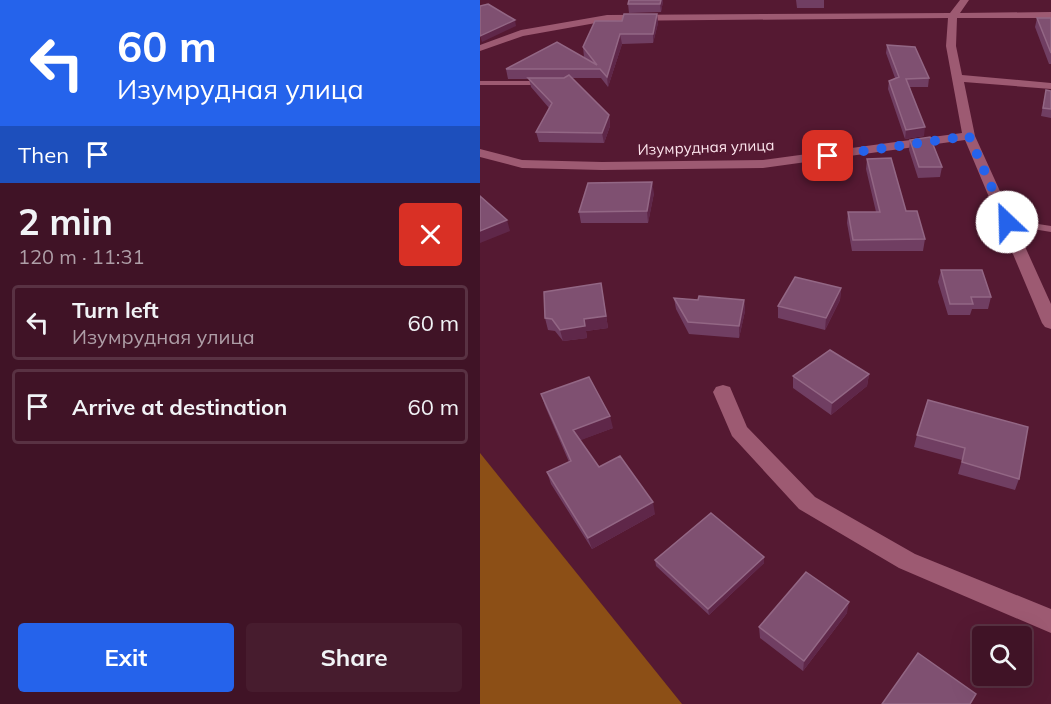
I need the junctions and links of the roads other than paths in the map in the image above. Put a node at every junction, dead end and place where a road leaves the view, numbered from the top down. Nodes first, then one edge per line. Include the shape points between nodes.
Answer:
1 (965, 0) edge
2 (953, 15) junction
3 (1051, 15) edge
4 (480, 48) edge
5 (957, 78) junction
6 (480, 83) edge
7 (555, 83) edge
8 (1051, 86) edge
9 (969, 136) junction
10 (480, 153) edge
11 (1007, 222) junction
12 (1051, 230) edge
13 (1050, 321) edge
14 (723, 393) dead end
15 (1051, 621) edge

1 - 2 street
2 - 3 street
2 - 4 street via 607,18 521,33
2 - 5 street via 951,46
5 - 8 street
5 - 9 street
6 - 7 lane
9 - 10 street, Изумрудная улица via 763,164 522,164
9 - 11 street
11 - 12 lane
11 - 13 street
14 - 15 street via 739,431 807,503 907,561

